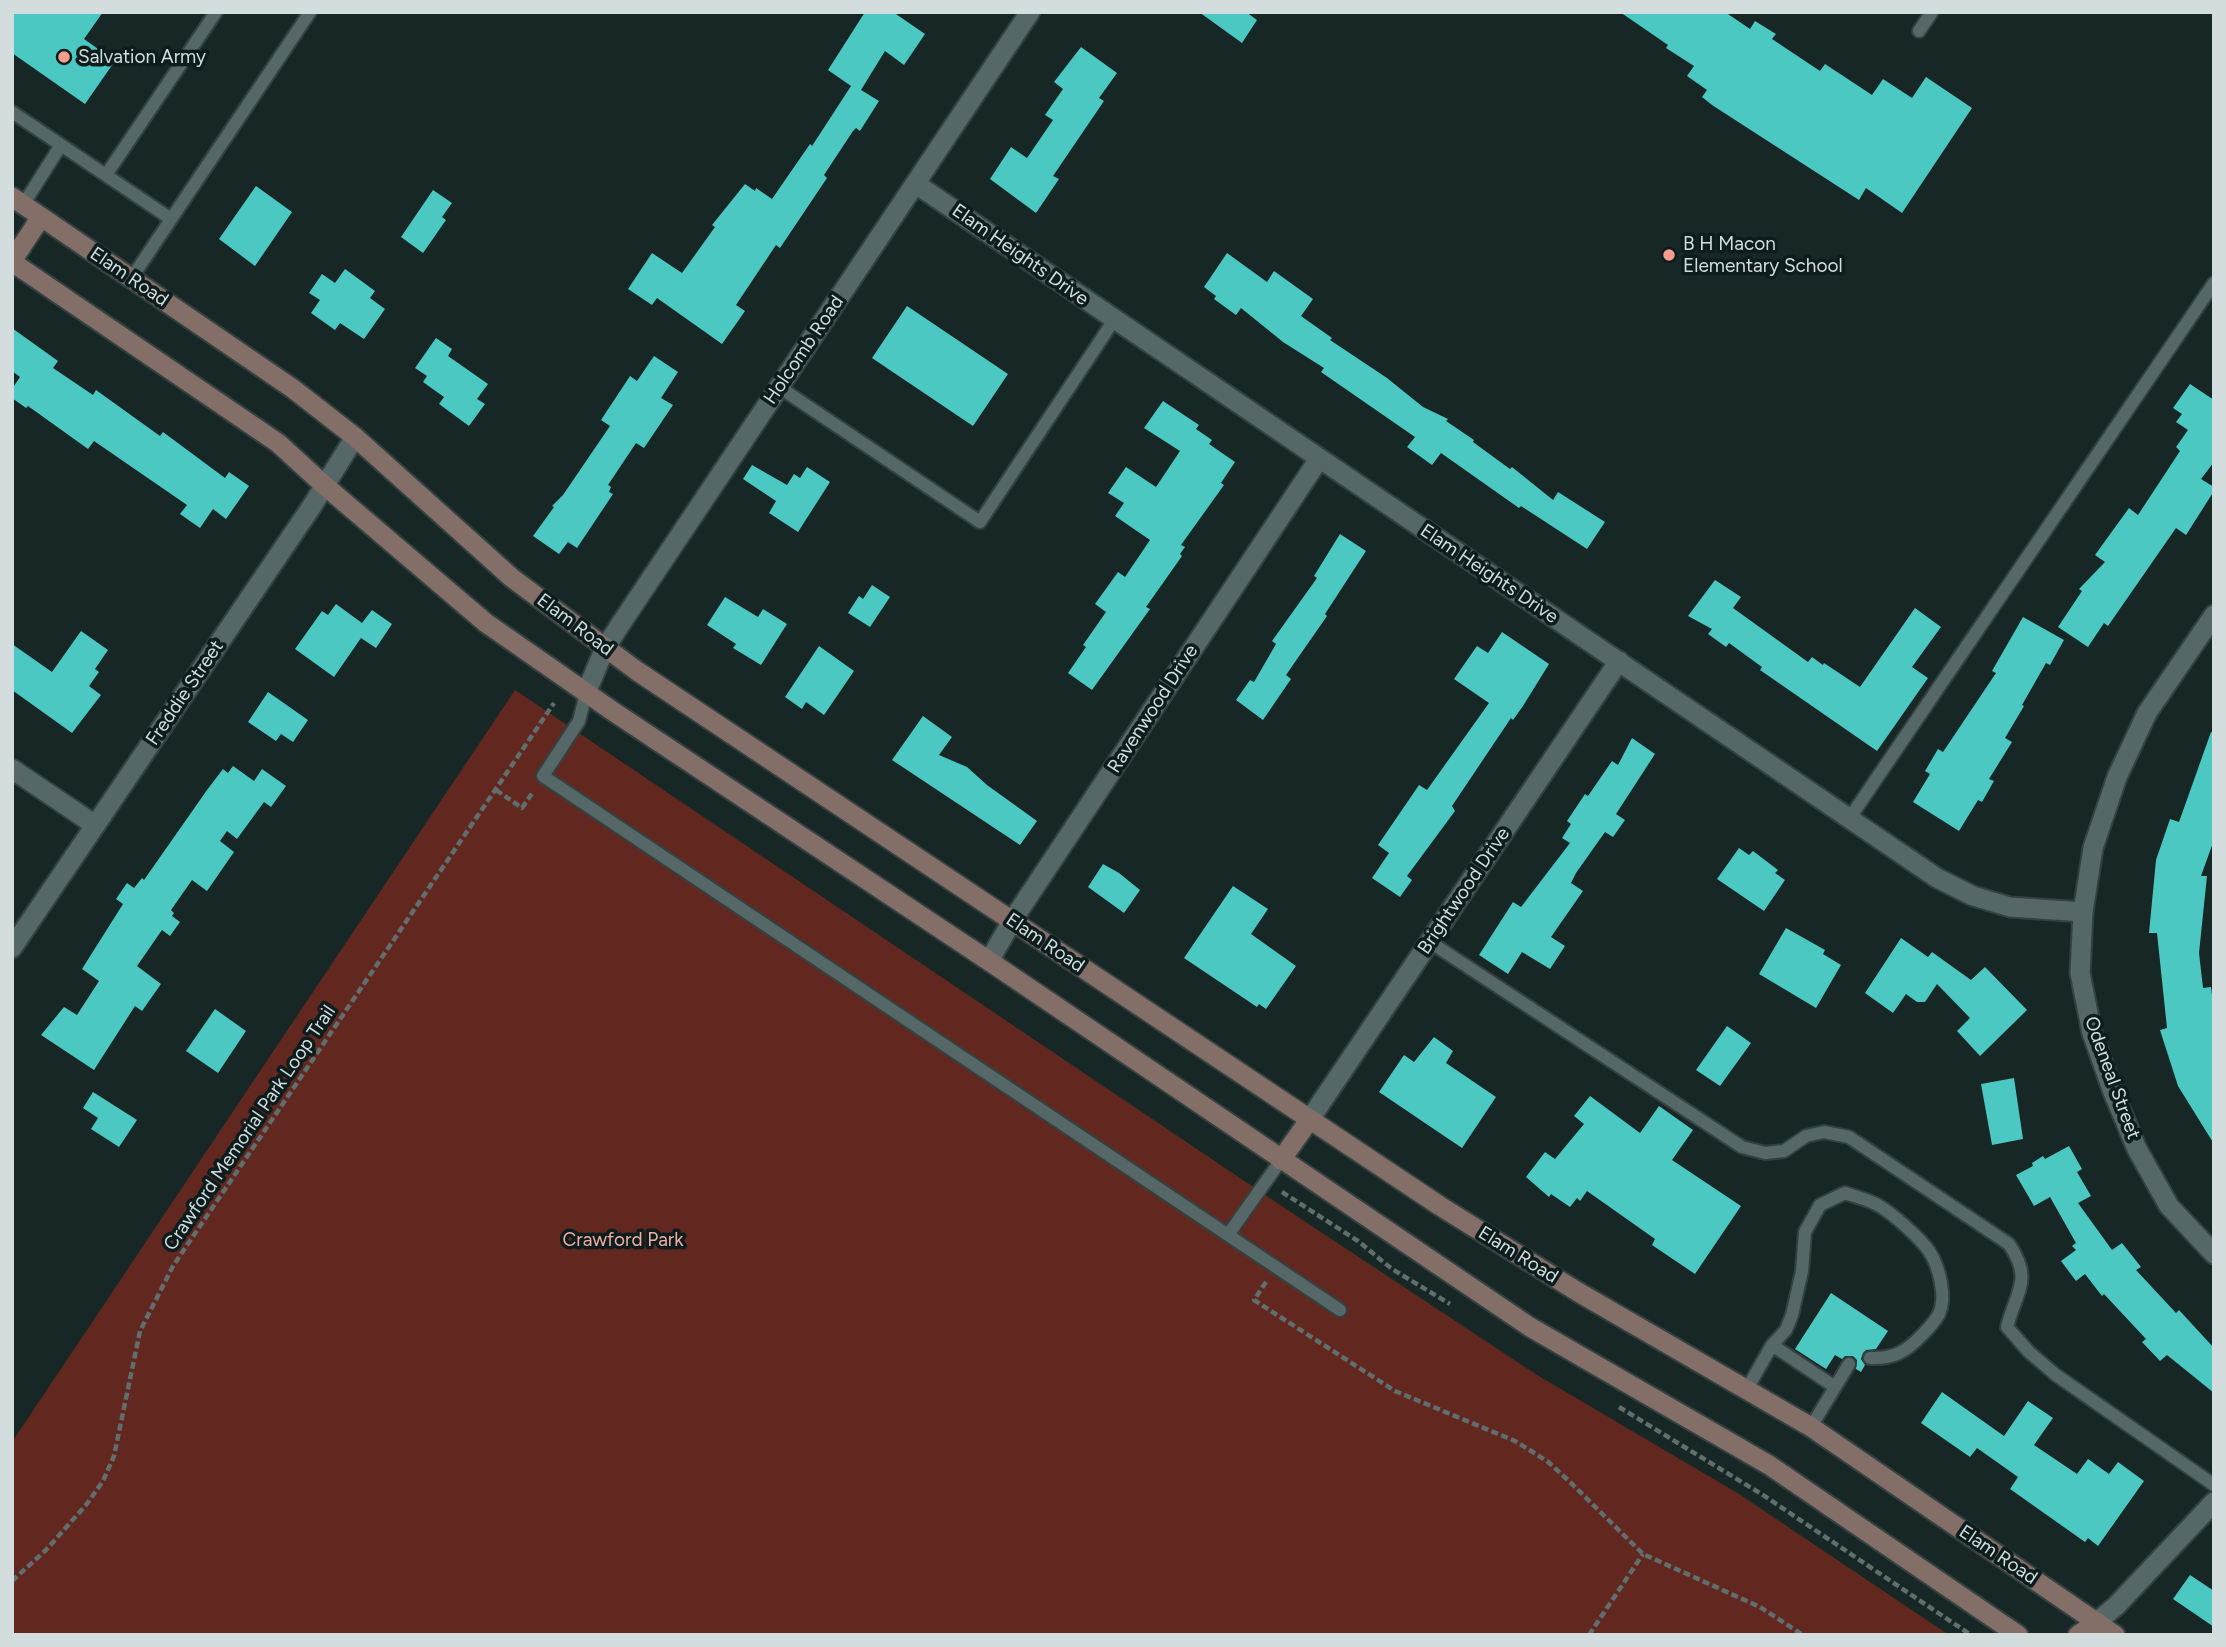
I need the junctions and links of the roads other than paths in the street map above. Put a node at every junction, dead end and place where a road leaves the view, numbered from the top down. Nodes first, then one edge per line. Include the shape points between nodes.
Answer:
1 (216, 12) edge
2 (310, 12) edge
3 (1030, 12) edge
4 (1932, 12) edge
5 (1919, 31) dead end
6 (12, 112) edge
7 (61, 145) junction
8 (106, 175) junction
9 (916, 184) junction
10 (18, 201) edge
11 (41, 217) junction
12 (171, 219) junction
13 (12, 262) edge
14 (131, 279) junction
15 (2214, 283) edge
16 (1114, 320) junction
17 (779, 387) junction
18 (355, 437) junction
19 (1319, 459) junction
20 (324, 485) junction
21 (2214, 615) edge
22 (605, 648) junction
23 (1619, 662) junction
24 (586, 693) junction
25 (12, 769) edge
26 (1849, 819) junction
27 (95, 825) junction
28 (2082, 912) junction
29 (1013, 921) junction
30 (1430, 942) junction
31 (12, 948) edge
32 (989, 961) junction
33 (1310, 1119) junction
34 (1281, 1160) junction
35 (1228, 1236) junction
36 (2214, 1254) edge
37 (1340, 1310) dead end
38 (1772, 1346) junction
39 (1870, 1359) dead end
40 (1849, 1364) dead end
41 (1835, 1387) junction
42 (1747, 1389) junction
43 (1811, 1427) junction
44 (2214, 1485) edge
45 (2214, 1502) edge
46 (2097, 1622) junction
47 (2018, 1635) edge
48 (2078, 1635) edge
49 (2115, 1635) edge

1 - 8 lane
2 - 12 lane
3 - 9 street, Holcomb Road
4 - 5 lane
6 - 7 lane
7 - 8 lane
7 - 10 lane
8 - 12 lane
9 - 16 street, Elam Heights Drive
9 - 17 street, Holcomb Road
10 - 11 main road, Elam Road
11 - 13 main road
11 - 14 main road, Elam Road
12 - 14 lane
13 - 20 main road via 278,443
14 - 18 main road, Elam Road via 292,388
15 - 26 lane
16 - 17 lane via 980,522
16 - 19 street, Elam Heights Drive
17 - 22 street, Holcomb Road
18 - 20 street, Freddie Street
18 - 22 main road, Elam Road via 512,578
19 - 23 street, Elam Heights Drive
19 - 29 street, Ravenwood Drive
20 - 24 main road via 486,622
20 - 27 street, Freddie Street
21 - 28 street, Odeneal Street via 2147,713 2117,777 2093,848
22 - 24 street, Holcomb Road
22 - 29 main road, Elam Road
23 - 26 street, Elam Heights Drive
23 - 30 street, Brightwood Drive
24 - 32 main road
24 - 35 lane via 579,721 543,776
25 - 27 street
26 - 28 street, Elam Heights Drive via 1937,878 1973,895 2010,907
27 - 31 street, Freddie Street
28 - 36 street, Odeneal Street via 2080,973 2092,1034 2113,1093 2169,1206
29 - 32 street, Ravenwood Drive
29 - 33 main road, Elam Road
30 - 33 street, Brightwood Drive
30 - 44 lane via 1742,1147 1765,1153 1784,1151 1806,1136 1825,1132 1849,1137 2008,1244 2019,1260 2022,1277 2007,1327 2056,1375
32 - 34 main road
33 - 34 main road
33 - 42 main road, Elam Road via 1578,1292
34 - 35 lane
34 - 47 main road via 1530,1327 1769,1465
35 - 37 lane
38 - 39 lane via 1792,1315 1805,1232 1820,1206 1845,1193 1880,1206 1899,1222 1929,1250 1939,1274 1940,1312 1929,1328 1889,1359
38 - 41 lane
38 - 42 lane
40 - 41 lane
41 - 43 lane
42 - 43 main road, Elam Road
43 - 46 main road, Elam Road
45 - 46 street
46 - 48 main road
46 - 49 main road, Elam Road

